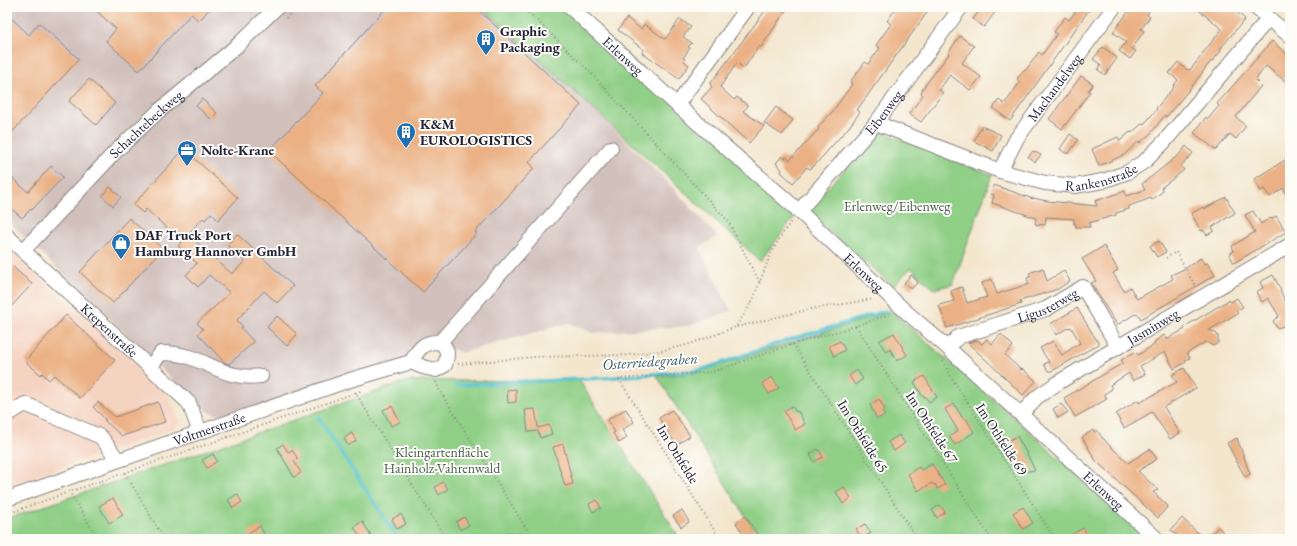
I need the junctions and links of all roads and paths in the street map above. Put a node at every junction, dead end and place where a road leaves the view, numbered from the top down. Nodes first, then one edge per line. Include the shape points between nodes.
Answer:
1 (277, 7) edge
2 (523, 7) edge
3 (570, 7) edge
4 (748, 7) edge
5 (961, 7) edge
6 (1114, 7) edge
7 (1255, 7) edge
8 (1269, 18) junction
9 (1290, 36) edge
10 (677, 105) junction
11 (876, 122) junction
12 (612, 148) dead end
13 (1000, 171) junction
14 (799, 211) junction
15 (7, 236) edge
16 (1290, 245) edge
17 (23, 251) junction
18 (1166, 258) dead end
19 (760, 283) junction
20 (885, 291) junction
21 (1202, 297) junction
22 (904, 310) junction
23 (856, 326) junction
24 (736, 327) junction
25 (440, 342) junction
26 (793, 344) junction
27 (1118, 347) junction
28 (948, 348) junction
29 (412, 362) junction
30 (150, 367) junction
31 (454, 368) dead end
32 (436, 370) junction
33 (261, 376) dead end
34 (350, 380) junction
35 (362, 391) dead end
36 (355, 393) junction
37 (1021, 414) junction
38 (7, 415) edge
39 (200, 432) junction
40 (118, 460) junction
41 (126, 473) junction
42 (62, 480) junction
43 (70, 492) junction
44 (7, 499) edge
45 (7, 514) edge
46 (7, 534) edge
47 (10, 539) edge
48 (98, 539) edge
49 (164, 539) edge
50 (446, 539) edge
51 (533, 539) edge
52 (720, 539) edge
53 (917, 539) edge
54 (991, 539) edge
55 (1055, 539) edge
56 (1157, 539) edge

1 - 17 street, Schachtebeckweg via 239,44 160,110 116,151
2 - 19 path via 588,70 728,221
3 - 10 street, Erlenweg
4 - 10 street
5 - 11 street, Eibenweg
6 - 13 street, Machandelweg via 1016,138
7 - 8 street
8 - 9 street
8 - 13 street, Rankenstraße via 1164,142 1128,172 1103,181 1075,186 1045,183
10 - 14 street, Erlenweg
11 - 13 street, Rankenstraße
11 - 14 street, Eibenweg
12 - 25 street
14 - 19 path via 769,258
14 - 20 street, Erlenweg
15 - 17 street, Krepenstraße
16 - 21 street, Jasminweg
17 - 30 street, Krepenstraße
18 - 21 path via 1176,252
19 - 24 path
20 - 22 street, Erlenweg
20 - 24 path via 880,298 806,310
21 - 27 street, Jasminweg
22 - 23 path
22 - 28 street, Erlenweg
23 - 26 path
23 - 54 path, Im Othfelde 67
24 - 31 path via 688,345 660,351 534,357 457,364
25 - 29 street via 430,341 418,349
25 - 32 street via 448,354 445,365
26 - 52 path, Im Othfelde via 712,372 619,379
26 - 53 path, Im Othfelde 65
27 - 28 street, Ligusterweg via 1083,287 1046,308 958,337
27 - 37 street, Jasminweg via 1037,398
28 - 37 street, Erlenweg
28 - 55 path, Im Othfelde 69 via 942,357 947,370
29 - 32 street
29 - 34 street, Voltmerstraße
30 - 33 street via 161,353 175,354 234,376
30 - 39 street, Krepenstraße via 189,403
32 - 51 path via 436,381 440,391
34 - 36 path
34 - 39 street, Voltmerstraße
35 - 36 path
36 - 41 path
36 - 50 path
37 - 56 street, Erlenweg
38 - 40 street via 25,404 101,437
39 - 40 street, Voltmerstraße
40 - 42 street, Voltmerstraße
41 - 43 path
41 - 49 path
42 - 43 path
42 - 44 street, Voltmerstraße
43 - 45 path
43 - 48 path
46 - 47 path

